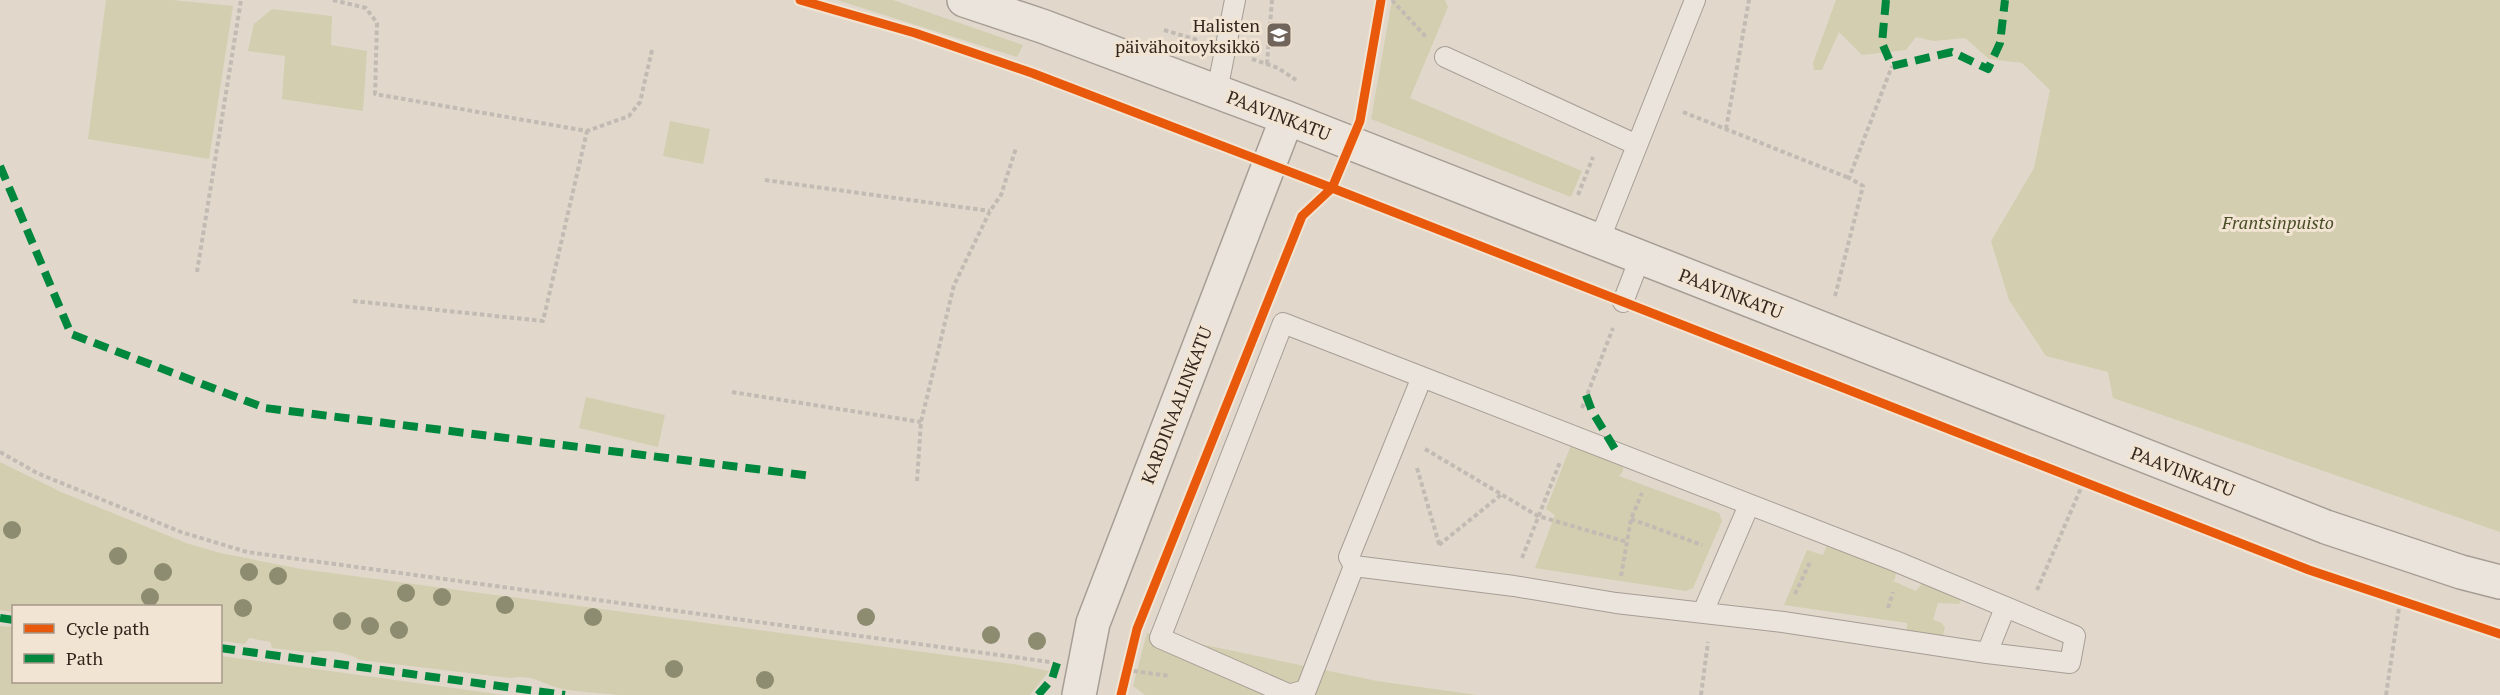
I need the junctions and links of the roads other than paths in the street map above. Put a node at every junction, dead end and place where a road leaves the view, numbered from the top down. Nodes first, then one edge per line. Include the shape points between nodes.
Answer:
1 (964, 0) edge
2 (1235, 0) edge
3 (1695, 0) edge
4 (1445, 57) road end
5 (1217, 91) junction
6 (1287, 118) junction
7 (1637, 145) junction
8 (1599, 242) junction
9 (1640, 258) junction
10 (1623, 302) road end
11 (1422, 377) junction
12 (1749, 505) junction
13 (1354, 566) junction
14 (2500, 582) edge
15 (2005, 608) junction
16 (1707, 613) junction
17 (1987, 653) junction
18 (1079, 695) edge
19 (1288, 695) edge

1 - 5 street, PAAVINKATU
2 - 5 lane
3 - 7 lane
4 - 7 lane
5 - 6 street, PAAVINKATU
6 - 8 street, PAAVINKATU
6 - 18 street, KARDINAALINKATU via 1093,623
7 - 8 lane
8 - 9 street, PAAVINKATU
9 - 10 lane
9 - 14 street, PAAVINKATU via 2326,527
11 - 12 lane
11 - 13 lane via 1407,430 1349,557
11 - 19 lane via 1283,323 1160,638
12 - 15 lane
12 - 16 lane
13 - 16 lane
13 - 19 lane via 1306,690
15 - 17 lane
15 - 17 lane via 2075,636 2070,663
16 - 17 lane

